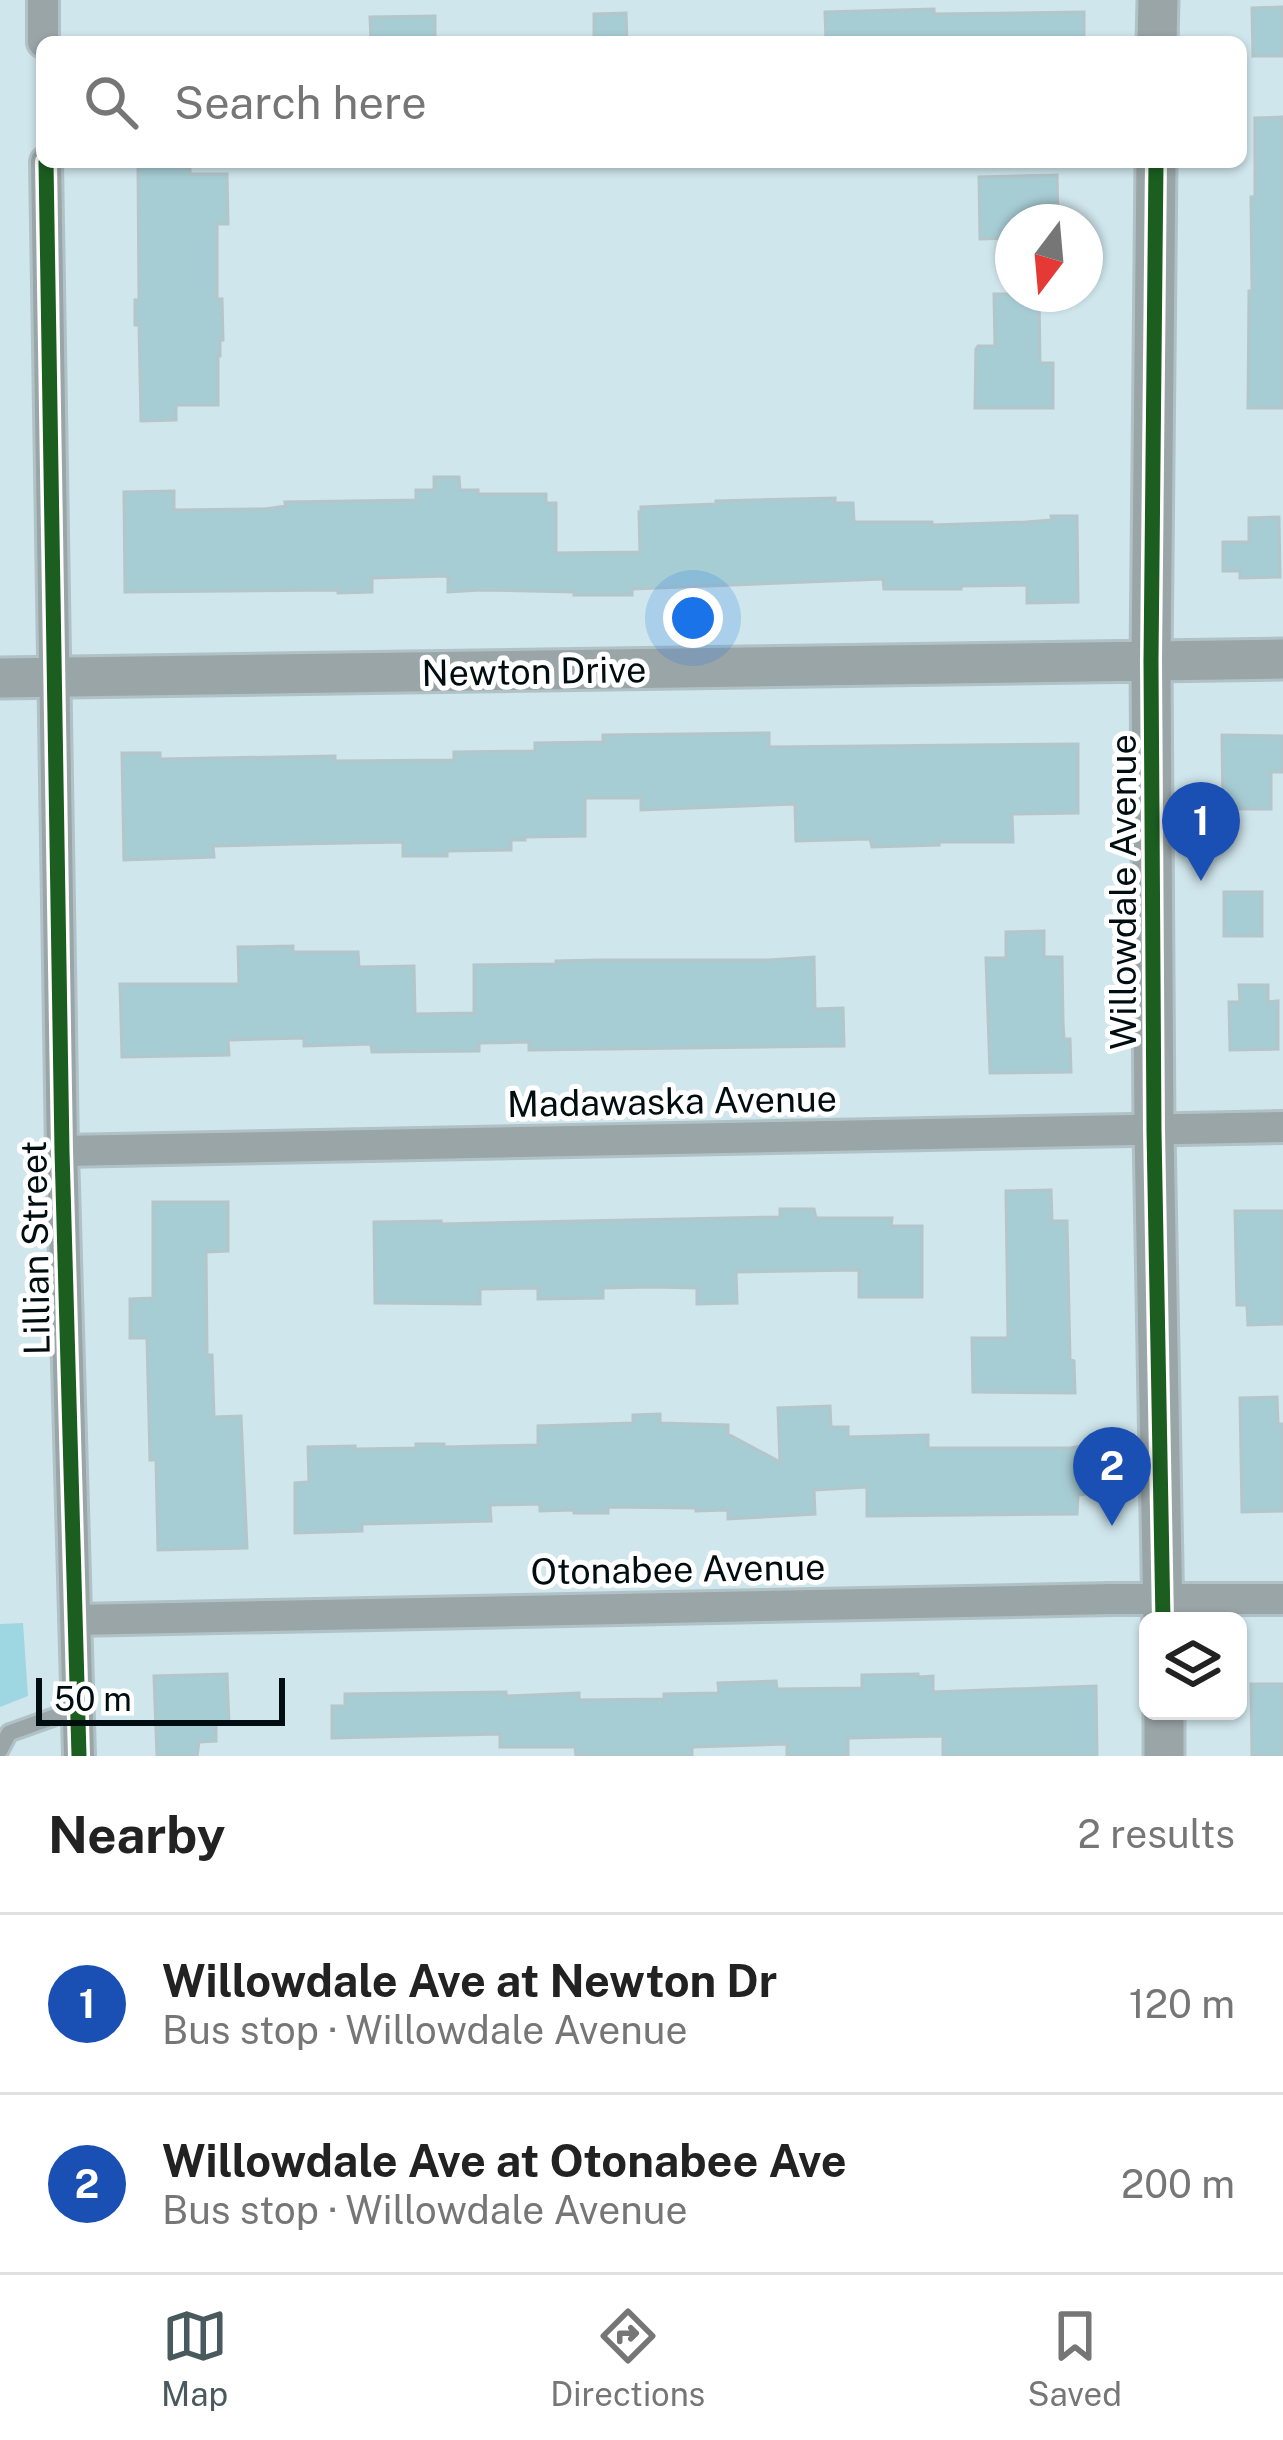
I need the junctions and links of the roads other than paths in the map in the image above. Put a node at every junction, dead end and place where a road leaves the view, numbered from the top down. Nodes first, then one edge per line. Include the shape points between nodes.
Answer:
1 (43, 0) edge
2 (1158, 0) edge
3 (44, 36) edge
4 (1157, 36) edge
5 (46, 168) edge
6 (1156, 168) edge
7 (1283, 659) edge
8 (1151, 661) junction
9 (55, 677) junction
10 (0, 678) edge
11 (1283, 1127) edge
12 (1154, 1131) junction
13 (62, 1150) junction
14 (1283, 1599) edge
15 (1163, 1610) edge
16 (75, 1620) junction
17 (79, 1708) junction
18 (1164, 1720) edge
19 (0, 1750) edge
20 (79, 1756) edge
21 (1164, 1756) edge

1 - 3 street
2 - 4 street
5 - 9 street, Lillian Street
6 - 8 street, Willowdale Avenue
7 - 8 street, Newton Drive
8 - 9 street, Newton Drive
8 - 12 street, Willowdale Avenue
9 - 10 street, Newton Drive
9 - 13 street, Lillian Street
11 - 12 street, Madawaska Avenue
12 - 13 street, Madawaska Avenue
12 - 15 street, Willowdale Avenue
13 - 16 street, Lillian Street
14 - 15 street, Otonabee Avenue
15 - 16 street, Otonabee Avenue
16 - 17 street, Lillian Street
17 - 19 lane via 9,1733
17 - 20 street, Lillian Street
18 - 21 street

